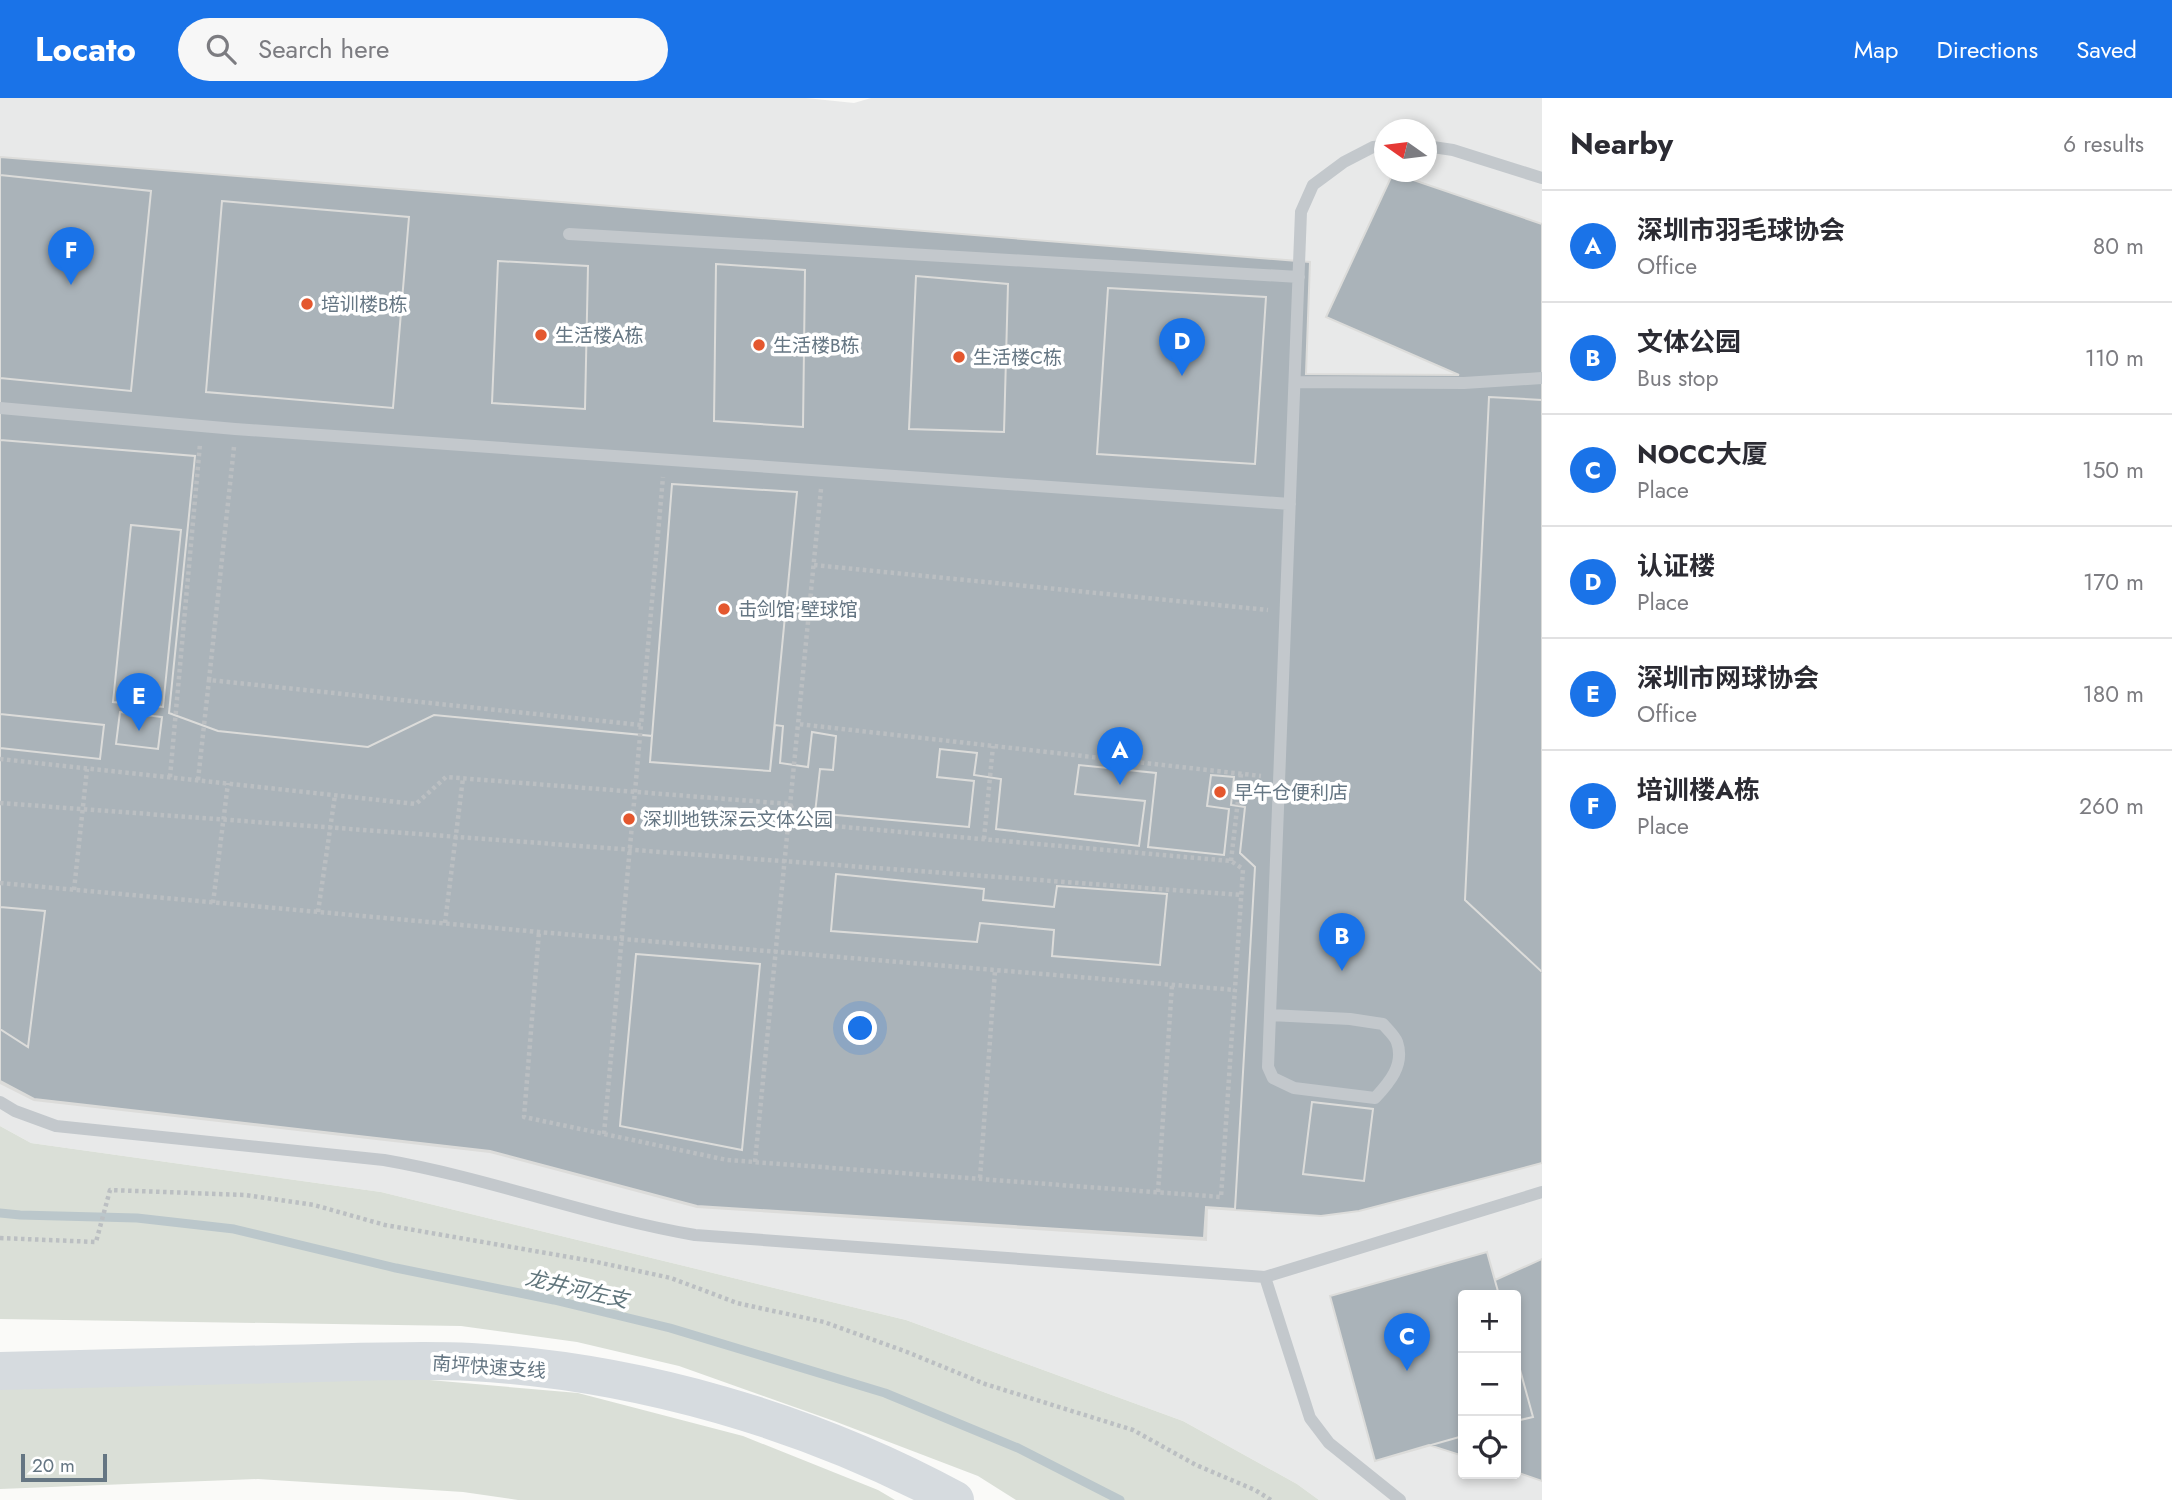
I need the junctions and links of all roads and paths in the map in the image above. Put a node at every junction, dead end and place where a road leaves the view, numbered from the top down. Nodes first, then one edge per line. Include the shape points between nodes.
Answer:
1 (1374, 147) edge
2 (1437, 148) edge
3 (1542, 178) edge
4 (569, 234) dead end
5 (1299, 277) junction
6 (1542, 378) edge
7 (1294, 382) junction
8 (0, 408) edge
9 (202, 426) junction
10 (235, 429) junction
11 (665, 459) junction
12 (822, 471) junction
13 (1290, 504) junction
14 (814, 565) junction
15 (1286, 611) junction
16 (209, 680) junction
17 (798, 724) junction
18 (641, 726) junction
19 (993, 746) junction
20 (0, 759) edge
21 (87, 768) junction
22 (1241, 774) junction
23 (170, 777) junction
24 (463, 778) junction
25 (1279, 778) junction
26 (198, 780) junction
27 (228, 783) junction
28 (635, 792) junction
29 (335, 795) junction
30 (0, 803) edge
31 (790, 804) junction
32 (82, 809) junction
33 (223, 820) junction
34 (330, 827) junction
35 (456, 837) junction
36 (984, 839) junction
37 (630, 850) junction
38 (784, 861) junction
39 (1231, 861) junction
40 (0, 883) edge
41 (74, 890) junction
42 (1241, 895) junction
43 (213, 903) junction
44 (318, 912) junction
45 (445, 923) junction
46 (538, 932) junction
47 (622, 939) junction
48 (776, 952) junction
49 (995, 971) junction
50 (1172, 985) junction
51 (1235, 990) junction
52 (1270, 1015) junction
53 (0, 1102) edge
54 (604, 1134) junction
55 (755, 1163) junction
56 (980, 1178) junction
57 (1158, 1192) junction
58 (1542, 1192) edge
59 (0, 1238) edge
60 (1265, 1277) junction
61 (0, 1371) edge
62 (955, 1500) edge
63 (1271, 1500) edge
64 (1400, 1500) edge

1 - 5 lane via 1313,185 1301,212
2 - 3 lane
4 - 5 lane
5 - 7 lane
6 - 7 lane via 1464,383
7 - 13 lane
8 - 9 lane
9 - 10 lane
9 - 23 path
10 - 11 lane
10 - 16 path
11 - 12 lane
11 - 18 path
12 - 13 lane
12 - 14 path
13 - 15 lane
14 - 15 path
14 - 17 path
15 - 25 lane
16 - 18 path
16 - 26 path
17 - 19 path
17 - 31 path
18 - 28 path
19 - 22 path
19 - 36 path
20 - 21 path
21 - 23 path
21 - 32 path
22 - 25 path
22 - 39 path
23 - 26 path
24 - 28 path
24 - 29 path via 446,777 416,804
24 - 35 path
25 - 52 lane
26 - 27 path
27 - 29 path
27 - 33 path
28 - 31 path
28 - 37 path
29 - 34 path
30 - 32 path
31 - 36 path via 799,822
31 - 38 path
32 - 33 path
32 - 41 path
33 - 34 path
33 - 43 path
34 - 35 path
34 - 44 path
35 - 37 path
35 - 45 path
36 - 39 path
37 - 38 path
37 - 47 path
38 - 42 path
38 - 48 path
39 - 42 path via 1243,869
40 - 41 path
41 - 43 path
42 - 51 path
43 - 44 path
44 - 45 path
45 - 46 path
46 - 47 path
46 - 54 path via 524,1116
47 - 48 path
47 - 54 path
48 - 49 path
48 - 55 path
49 - 50 path
49 - 56 path
50 - 51 path
50 - 57 path
51 - 57 path via 1221,1198
52 - 52 lane via 1268,1067 1273,1078 1294,1088 1375,1098 1394,1078 1397,1041 1383,1024
53 - 60 lane via 56,1126 426,1167 647,1227 695,1235
54 - 55 path
55 - 56 path
56 - 57 path
58 - 60 lane
59 - 63 path via 96,1242 110,1190 245,1195 592,1261 671,1278 737,1303 824,1322 985,1384 1133,1430
60 - 64 lane via 1310,1418 1329,1443
61 - 62 highway, 南坪快速支线 via 351,1362 471,1363 584,1375 689,1395 799,1429

